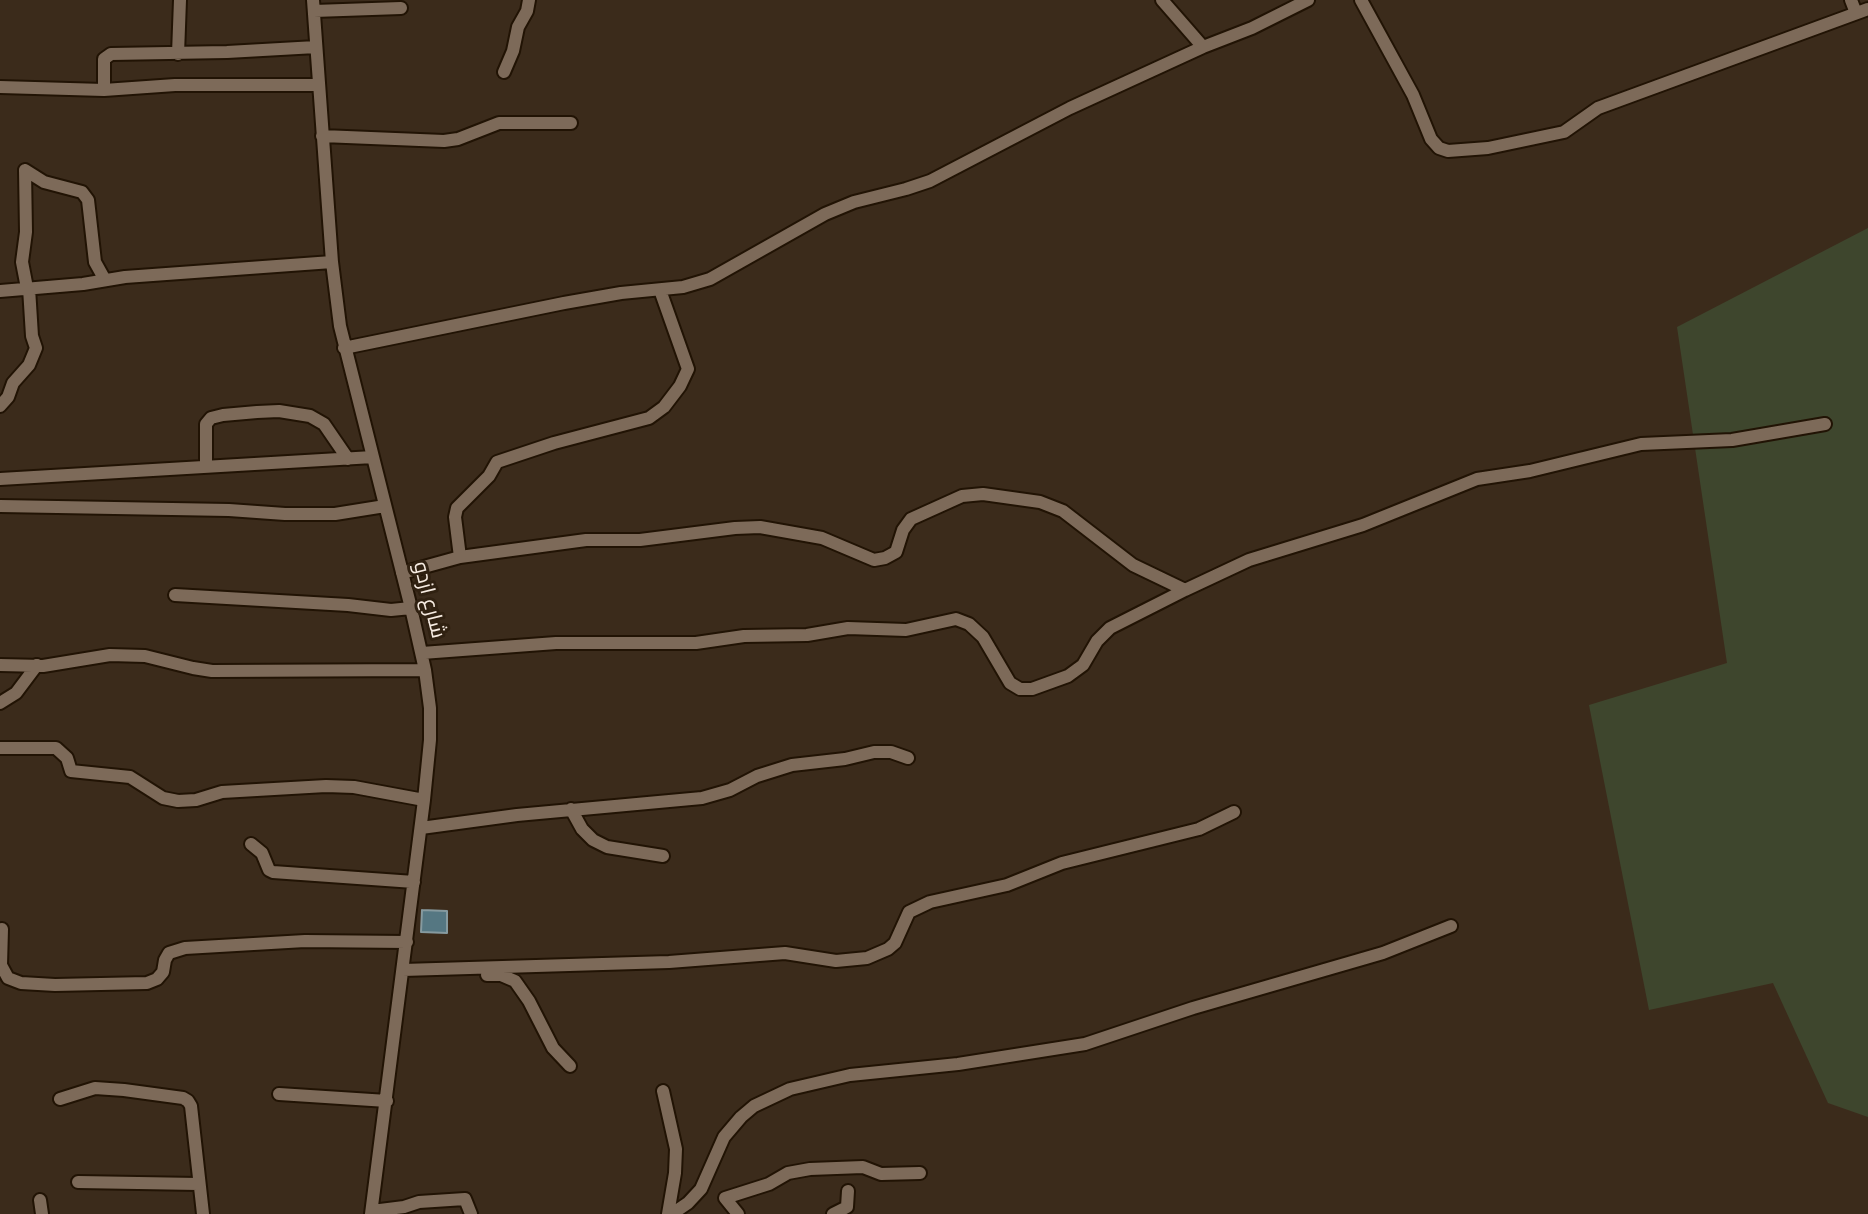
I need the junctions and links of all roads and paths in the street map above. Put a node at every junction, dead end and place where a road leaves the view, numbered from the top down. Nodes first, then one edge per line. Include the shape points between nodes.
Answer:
1 (180, 0) edge
2 (529, 0) edge
3 (1162, 0) edge
4 (1308, 0) edge
5 (1362, 0) edge
6 (1851, 0) edge
7 (314, 5) edge
8 (401, 8) dead end
9 (1862, 11) edge
10 (316, 47) junction
11 (1203, 47) junction
12 (178, 54) junction
13 (504, 72) dead end
14 (319, 85) junction
15 (0, 87) edge
16 (104, 90) junction
17 (571, 123) dead end
18 (322, 136) junction
19 (332, 262) junction
20 (105, 281) junction
21 (28, 288) junction
22 (1, 290) edge
23 (660, 290) junction
24 (344, 348) junction
25 (0, 407) edge
26 (1825, 424) dead end
27 (373, 457) junction
28 (348, 459) junction
29 (206, 466) junction
30 (0, 479) edge
31 (0, 506) edge
32 (385, 506) junction
33 (460, 557) junction
34 (402, 573) junction
35 (1185, 590) junction
36 (176, 595) dead end
37 (411, 608) junction
38 (422, 653) junction
39 (0, 665) edge
40 (37, 666) junction
41 (425, 670) junction
42 (0, 703) edge
43 (0, 748) edge
44 (908, 758) dead end
45 (424, 800) junction
46 (571, 809) junction
47 (1234, 812) dead end
48 (421, 828) junction
49 (251, 844) dead end
50 (663, 856) dead end
51 (414, 882) junction
52 (1451, 926) dead end
53 (2, 929) dead end
54 (407, 942) junction
55 (0, 965) edge
56 (407, 969) junction
57 (570, 1066) dead end
58 (663, 1091) dead end
59 (279, 1094) dead end
60 (60, 1098) dead end
61 (387, 1101) junction
62 (920, 1173) dead end
63 (78, 1182) dead end
64 (198, 1184) junction
65 (848, 1191) dead end
66 (40, 1200) dead end
67 (372, 1212) edge
68 (42, 1214) edge
69 (203, 1214) edge
70 (471, 1214) edge
71 (670, 1214) edge
72 (738, 1214) edge
73 (832, 1214) edge

1 - 12 street
2 - 13 street
3 - 11 street
4 - 11 street
5 - 9 street via 1431,139 1448,151 1488,148 1564,132 1598,108
6 - 9 street
7 - 8 street
7 - 10 street, شارع ازدو
10 - 12 street
10 - 14 street, شارع ازدو
11 - 23 street via 1070,108 930,181 825,214 710,279
12 - 16 street via 111,54 104,59
14 - 16 street
14 - 18 street, شارع ازدو
15 - 16 street
17 - 18 street via 499,123 444,141
18 - 19 street, شارع ازدو
19 - 20 street
19 - 24 street, شارع ازدو
20 - 21 street
20 - 21 street via 95,262 88,200 82,192 44,182 25,170 22,262
21 - 22 street
21 - 25 street via 36,348
23 - 24 street via 586,299
23 - 33 street via 688,369 680,386 649,418 497,462 457,508
24 - 27 street, شارع ازدو
26 - 35 street via 1732,440 1641,444 1477,479 1363,525 1249,560
27 - 28 street
27 - 32 street, شارع ازدو
28 - 29 street
28 - 29 street via 324,424 310,415 257,412 211,418 206,425
29 - 30 street
31 - 32 street via 285,514 335,514
32 - 34 street, شارع ازدو
33 - 34 street
33 - 35 street via 586,540 640,540 760,527 822,538 874,560 896,552 911,519 962,496 983,494 1040,502 1063,511 1133,565
34 - 37 street, شارع ازدو
35 - 38 street via 1110,628 1083,665 1068,676 1032,689 1010,683 983,637 956,620 906,630 848,628 696,643 556,643
36 - 37 street
37 - 38 street, شارع ازدو
38 - 41 street, شارع ازدو
39 - 40 street
40 - 41 street via 110,655 145,656 212,670
40 - 42 street via 16,693
41 - 45 street, شارع ازدو via 430,724
43 - 45 street via 56,748 67,758 71,771 130,778 163,798 178,801 222,792 326,786
44 - 46 street via 874,752 792,765 702,798
45 - 48 street, شارع ازدو
46 - 48 street
46 - 50 street via 593,840 607,847
47 - 56 street via 1199,829 1062,863 1007,885 930,902 909,912 895,943 867,958 836,961 785,953 669,962
48 - 51 street, شارع ازدو
49 - 51 street via 272,872
51 - 54 street, شارع ازدو
52 - 71 street via 1383,953 1107,1038 966,1062 850,1075 790,1089 741,1116 723,1138 702,1189
53 - 55 street
54 - 55 street via 305,941 185,948 169,953 157,979 135,984 20,983 8,978
54 - 56 street, شارع ازدو
56 - 57 street via 416,976 511,978 522,988 553,1048
56 - 61 street, شارع ازدو
58 - 71 street via 676,1149
59 - 61 street
60 - 64 street via 95,1087 188,1101
61 - 67 street, شارع ازدو
62 - 72 street via 881,1174 863,1167 788,1173 725,1198
63 - 64 street
64 - 69 street
65 - 73 street via 847,1207
66 - 68 street
67 - 70 street via 465,1199

